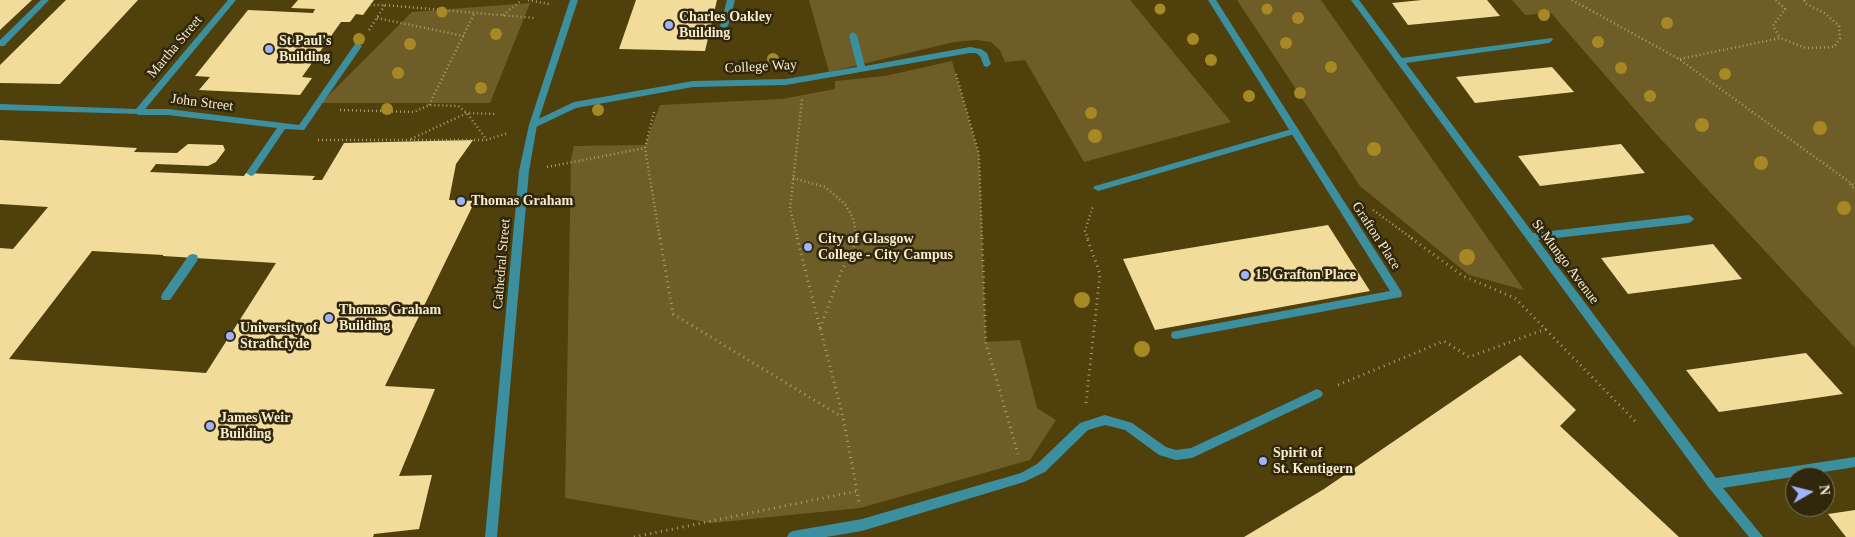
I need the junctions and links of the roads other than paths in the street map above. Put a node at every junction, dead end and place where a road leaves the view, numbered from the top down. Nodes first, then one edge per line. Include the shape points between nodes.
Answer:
1 (45, 0) edge
2 (232, 0) edge
3 (574, 0) edge
4 (731, 0) edge
5 (1212, 0) edge
6 (1355, 0) edge
7 (724, 26) dead end
8 (853, 35) dead end
9 (1549, 40) dead end
10 (1, 44) edge
11 (358, 46) road end
12 (1402, 61) junction
13 (987, 64) dead end
14 (862, 70) junction
15 (0, 107) edge
16 (138, 112) junction
17 (533, 125) junction
18 (282, 127) junction
19 (1295, 131) junction
20 (251, 173) dead end
21 (1098, 188) road end
22 (1690, 219) dead end
23 (1529, 237) junction
24 (193, 258) dead end
25 (166, 296) dead end
26 (1176, 335) dead end
27 (1317, 394) road end
28 (1855, 462) edge
29 (1713, 484) junction
30 (491, 537) edge
31 (793, 537) edge
32 (1757, 537) edge

1 - 10 street
2 - 16 street, Martha Street
3 - 17 street, Cathedral Street
4 - 7 street
5 - 19 street, Grafton Place
6 - 12 street, St Mungo Avenue
8 - 14 street
9 - 12 street
11 - 18 street, John Street via 302,128
12 - 23 street, St Mungo Avenue
13 - 14 street, College Way via 984,55 970,50
14 - 17 street, College Way via 786,82 693,84 660,89 574,105
15 - 16 street, John Street
16 - 18 street, John Street via 168,112
17 - 30 street, Cathedral Street via 524,171
18 - 20 street
19 - 21 street
19 - 26 street, Grafton Place via 1398,294
22 - 23 street
23 - 29 street, St Mungo Avenue
24 - 25 street
27 - 31 street via 1192,453 1176,455 1162,451 1128,426 1105,420 1084,426 1041,468 1024,477 862,524
28 - 29 street
29 - 32 street, St Mungo Avenue

